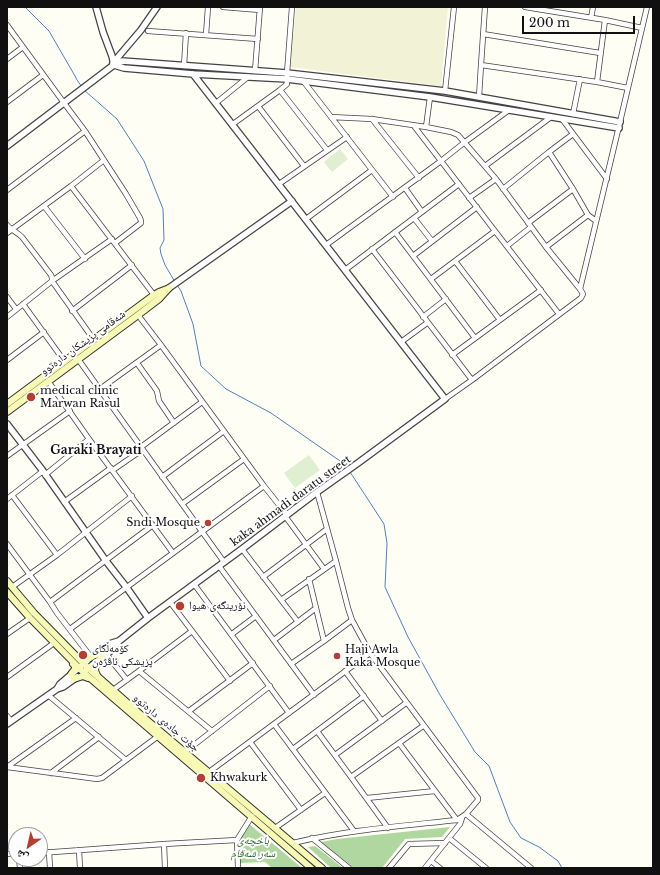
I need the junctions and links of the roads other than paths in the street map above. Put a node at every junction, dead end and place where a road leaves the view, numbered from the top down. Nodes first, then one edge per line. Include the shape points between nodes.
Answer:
1 (96, 7) edge
2 (157, 7) edge
3 (208, 7) edge
4 (223, 7) edge
5 (292, 7) edge
6 (454, 7) edge
7 (485, 7) edge
8 (525, 7) edge
9 (592, 7) edge
10 (647, 7) edge
11 (260, 8) edge
12 (591, 18) junction
13 (605, 20) junction
14 (7, 25) edge
15 (642, 28) junction
16 (148, 31) dead end
17 (186, 34) junction
18 (483, 34) junction
19 (206, 35) junction
20 (258, 39) junction
21 (23, 47) junction
22 (600, 53) junction
23 (7, 59) edge
24 (114, 64) junction
25 (480, 65) junction
26 (184, 66) junction
27 (255, 71) junction
28 (286, 73) junction
29 (193, 74) junction
30 (43, 75) junction
31 (248, 77) junction
32 (287, 79) junction
33 (580, 79) junction
34 (304, 82) junction
35 (596, 82) junction
36 (628, 88) junction
37 (280, 90) junction
38 (445, 91) junction
39 (430, 97) junction
40 (480, 98) junction
41 (7, 102) edge
42 (64, 103) junction
43 (216, 103) junction
44 (258, 106) junction
45 (509, 110) junction
46 (573, 114) junction
47 (331, 117) junction
48 (551, 117) junction
49 (372, 119) junction
50 (562, 119) junction
51 (232, 124) junction
52 (620, 125) junction
53 (414, 126) junction
54 (426, 127) junction
55 (85, 131) junction
56 (573, 134) junction
57 (346, 137) junction
58 (465, 142) junction
59 (7, 146) edge
60 (327, 150) junction
61 (549, 152) junction
62 (104, 160) junction
63 (442, 162) junction
64 (304, 166) junction
65 (485, 166) junction
66 (372, 170) junction
67 (418, 178) junction
68 (496, 179) junction
69 (607, 179) junction
70 (279, 184) junction
71 (459, 184) junction
72 (71, 186) junction
73 (405, 188) junction
74 (503, 189) junction
75 (573, 189) junction
76 (7, 190) edge
77 (393, 197) junction
78 (469, 198) junction
79 (292, 201) junction
80 (44, 206) junction
81 (477, 207) junction
82 (422, 212) junction
83 (588, 215) junction
84 (414, 218) junction
85 (306, 219) junction
86 (596, 221) junction
87 (7, 224) edge
88 (530, 225) junction
89 (9, 231) edge
90 (495, 231) junction
91 (395, 232) junction
92 (113, 241) junction
93 (432, 241) junction
94 (326, 246) junction
95 (507, 246) junction
96 (546, 247) junction
97 (372, 249) junction
98 (413, 256) junction
99 (85, 259) junction
100 (455, 261) junction
101 (132, 266) junction
102 (345, 270) junction
103 (431, 279) junction
104 (52, 281) junction
105 (171, 286) joint
106 (580, 289) junction
107 (541, 290) junction
108 (163, 292) junction
109 (154, 295) junction
110 (7, 297) edge
111 (446, 299) junction
112 (23, 304) junction
113 (16, 310) junction
114 (72, 311) junction
115 (559, 314) junction
116 (138, 315) junction
117 (7, 317) edge
118 (423, 317) junction
119 (500, 320) junction
120 (427, 323) junction
121 (44, 332) junction
122 (475, 338) junction
123 (94, 340) junction
124 (401, 342) junction
125 (161, 345) junction
126 (452, 355) junction
127 (77, 357) junction
128 (7, 360) edge
129 (64, 362) junction
130 (137, 363) junction
131 (472, 380) junction
132 (48, 381) junction
133 (100, 390) junction
134 (445, 399) junction
135 (202, 402) junction
136 (7, 404) edge
137 (70, 411) junction
138 (7, 412) edge
139 (174, 423) junction
140 (7, 424) edge
141 (224, 431) junction
142 (89, 439) junction
143 (22, 445) junction
144 (142, 448) junction
145 (7, 456) edge
146 (244, 459) junction
147 (112, 469) junction
148 (44, 473) junction
149 (162, 477) junction
150 (264, 486) junction
151 (317, 492) junction
152 (12, 495) junction
153 (132, 496) junction
154 (7, 499) edge
155 (64, 502) junction
156 (182, 504) junction
157 (286, 516) junction
158 (153, 525) junction
159 (327, 529) junction
160 (202, 531) junction
161 (86, 532) junction
162 (7, 544) edge
163 (306, 545) junction
164 (242, 549) junction
165 (173, 553) junction
166 (57, 555) junction
167 (106, 561) junction
168 (336, 561) junction
169 (224, 562) junction
170 (219, 566) junction
171 (324, 569) junction
172 (29, 575) junction
173 (263, 577) junction
174 (309, 580) junction
175 (7, 581) edge
176 (194, 584) junction
177 (12, 587) junction
178 (127, 588) junction
179 (7, 592) edge
180 (281, 600) junction
181 (50, 602) junction
182 (170, 602) junction
183 (316, 608) junction
184 (256, 616) junction
185 (30, 618) junction
186 (148, 618) junction
187 (352, 620) junction
188 (298, 622) junction
189 (70, 629) junction
190 (192, 631) junction
191 (7, 634) edge
192 (232, 634) junction
193 (274, 640) junction
194 (324, 641) junction
195 (54, 643) junction
196 (70, 650) junction
197 (370, 653) junction
198 (102, 655) junction
199 (92, 657) junction
200 (70, 660) junction
201 (253, 663) junction
202 (291, 664) junction
203 (83, 668) junction
204 (345, 671) junction
205 (139, 672) junction
206 (7, 677) edge
207 (73, 677) junction
208 (126, 680) junction
209 (230, 681) junction
210 (99, 682) junction
211 (270, 686) junction
212 (113, 690) junction
213 (48, 695) junction
214 (314, 695) junction
215 (364, 696) junction
216 (406, 703) junction
217 (189, 712) junction
218 (289, 713) junction
219 (7, 716) edge
220 (76, 718) junction
221 (382, 721) junction
222 (9, 723) edge
223 (274, 724) junction
224 (423, 726) junction
225 (212, 731) junction
226 (317, 732) junction
227 (157, 736) junction
228 (99, 737) junction
229 (250, 742) junction
230 (399, 743) junction
231 (293, 749) junction
232 (185, 752) junction
233 (335, 755) junction
234 (126, 760) junction
235 (7, 767) edge
236 (209, 772) junction
237 (51, 773) junction
238 (351, 776) junction
239 (435, 792) junction
240 (325, 793) junction
241 (367, 798) junction
242 (301, 810) junction
243 (252, 816) junction
244 (462, 817) junction
245 (275, 828) junction
246 (388, 828) junction
247 (354, 831) junction
248 (312, 838) junction
249 (449, 838) junction
250 (237, 840) junction
251 (293, 843) junction
252 (445, 843) junction
253 (164, 844) junction
254 (79, 850) junction
255 (49, 852) joint
256 (431, 861) junction
257 (50, 868) edge
258 (80, 868) edge
259 (165, 868) edge
260 (238, 868) edge
261 (311, 868) edge
262 (322, 868) edge
263 (349, 868) edge
264 (389, 868) edge
265 (425, 868) edge
266 (440, 868) edge
267 (486, 868) edge
268 (531, 868) edge

1 - 24 street
2 - 24 street
3 - 19 street
4 - 11 street
5 - 28 street
6 - 38 street
7 - 18 street
8 - 12 street
9 - 12 street
10 - 15 street
11 - 20 street
12 - 13 street
13 - 15 street
13 - 22 street
14 - 21 street
15 - 36 street
16 - 17 street
17 - 19 street
17 - 26 street
18 - 22 street
18 - 25 street
19 - 20 street
20 - 27 street
21 - 23 street
21 - 30 street
22 - 35 street
24 - 26 street via 122,61
24 - 29 street via 124,68
24 - 42 street
25 - 33 street
25 - 40 street
26 - 27 street
27 - 28 street
28 - 32 street
28 - 38 street
29 - 31 street
29 - 43 street
30 - 41 street
30 - 42 street
31 - 32 street
31 - 43 street
32 - 34 street
32 - 37 street via 287,84
33 - 35 street
33 - 46 street
34 - 39 street
34 - 47 street
35 - 36 street
36 - 52 street
37 - 44 street
37 - 60 street
38 - 40 street
39 - 45 street
39 - 54 street
40 - 46 street
42 - 55 street
42 - 59 street
43 - 51 street
44 - 51 street
44 - 64 street
45 - 48 street
45 - 58 street
46 - 52 street
47 - 49 street
47 - 57 street
48 - 50 street
48 - 65 street
49 - 53 street
49 - 67 street
50 - 52 street
50 - 56 street
51 - 70 street
52 - 69 street
53 - 54 street
53 - 63 street
54 - 58 street via 451,132
55 - 62 street
55 - 76 street
56 - 61 street
56 - 69 street
57 - 60 street
57 - 66 street
58 - 63 street
58 - 65 street
60 - 64 street
61 - 74 street
61 - 75 street
62 - 72 street
62 - 92 street via 141,221
63 - 67 street
63 - 71 street
64 - 70 street
65 - 68 street
66 - 77 street
66 - 85 street
67 - 73 street
68 - 74 street
68 - 78 street
69 - 86 street
70 - 79 street
71 - 78 street
71 - 82 street
72 - 80 street
72 - 92 street
73 - 77 street
73 - 82 street
74 - 88 street
75 - 83 street
75 - 88 street
77 - 94 street
78 - 81 street
79 - 85 street
79 - 105 street, شەقامی پزیشکان دارەتوو
80 - 89 street
80 - 99 street
81 - 90 street
81 - 93 street
82 - 84 street
83 - 86 street
83 - 96 street
84 - 91 street
84 - 93 street
85 - 94 street
86 - 106 street
87 - 89 street
88 - 95 street
88 - 96 street
89 - 104 street via 22,237 51,275
90 - 95 street
90 - 100 street
91 - 97 street
91 - 98 street
92 - 99 street
92 - 101 street
93 - 98 street
94 - 102 street
95 - 107 street
96 - 106 street
97 - 102 street
97 - 118 street
98 - 103 street
99 - 104 street
100 - 103 street
100 - 119 street
101 - 109 street
101 - 114 street
102 - 124 street
103 - 111 street
104 - 112 street
104 - 114 street
105 - 108 main road, شەقامی پزیشکان دارەتوو
106 - 115 street via 583,294 581,298
107 - 115 street
107 - 119 street
108 - 109 main road, شەقامی پزیشکان دارەتوو
108 - 116 main road, شەقامی پزیشکان دارەتوو via 159,299
109 - 123 main road, شەقامی پزیشکان دارەتوو
110 - 113 street
111 - 118 street
111 - 122 street
112 - 113 street
112 - 121 street
113 - 117 street
114 - 123 street
115 - 131 street
116 - 125 street
116 - 127 main road, شەقامی پزیشکان دارەتوو
118 - 120 street
119 - 122 street
120 - 124 street
120 - 126 street
121 - 128 street
121 - 129 street
122 - 126 street
123 - 127 main road, شەقامی پزیشکان دارەتوو
124 - 134 street
125 - 130 street
125 - 135 street
126 - 131 street
127 - 129 main road, شەقامی پزیشکان دارەتوو
127 - 132 main road, شەقامی پزیشکان دارەتوو
127 - 133 street
129 - 136 main road, شەقامی پزیشکان دارەتوو
130 - 133 street
130 - 139 street via 157,391 159,401
131 - 134 street
132 - 137 street
132 - 138 main road, شەقامی پزیشکان دارەتوو
133 - 144 street
134 - 151 street, kaka ahmadi daratu street
135 - 139 street
135 - 141 street
137 - 142 street
137 - 143 street
139 - 144 street
140 - 143 street
141 - 146 street
141 - 149 street
142 - 147 street
142 - 148 street
143 - 145 street
143 - 148 street
144 - 147 street
144 - 149 street
146 - 150 street
146 - 156 street
147 - 153 street
147 - 155 street
148 - 152 street
148 - 155 street
149 - 156 street
150 - 157 street
150 - 160 street
151 - 157 street, kaka ahmadi daratu street
151 - 159 street
152 - 154 street
152 - 166 street
153 - 158 street
153 - 161 street
155 - 161 street
156 - 160 street
157 - 163 street
157 - 164 street, kaka ahmadi daratu street
158 - 165 street
158 - 167 street
159 - 163 street
159 - 168 street
160 - 165 street
160 - 169 street
161 - 166 street
161 - 167 street
162 - 172 street
163 - 171 street
163 - 173 street
164 - 169 street, kaka ahmadi daratu street
164 - 173 street
165 - 178 street
166 - 172 street
167 - 178 street
167 - 181 street
168 - 171 street
168 - 187 street
169 - 170 street, kaka ahmadi daratu street
170 - 176 street, kaka ahmadi daratu street
170 - 184 street
171 - 174 street
172 - 177 street
172 - 181 street
173 - 180 street
174 - 180 street
174 - 183 street
175 - 177 main road, جۆت جادەی دارەتوو
176 - 182 street, kaka ahmadi daratu street
176 - 192 street
177 - 196 main road, جۆت جادەی دارەتوو
178 - 186 street
178 - 189 street
179 - 185 main road, جۆت جادەی دارەتوو
180 - 188 street
181 - 189 street
182 - 186 street, kaka ahmadi daratu street
182 - 190 street
183 - 188 street
183 - 194 street
184 - 192 street
184 - 193 street
185 - 191 street
185 - 195 main road, جۆت جادەی دارەتوو
186 - 198 street, kaka ahmadi daratu street via 119,641 109,644
187 - 194 street
187 - 197 street
188 - 193 street
189 - 199 street
190 - 205 street
190 - 209 street
192 - 201 street
193 - 202 street
194 - 202 street
195 - 200 main road, جۆت جادەی دارەتوو
195 - 206 street
196 - 199 main road via 84,660
196 - 203 main road, جۆت جادەی دارەتوو
197 - 204 street
197 - 216 street
198 - 199 main road
198 - 203 street, kaka ahmadi daratu street
198 - 208 street
198 - 210 main road via 95,668
200 - 203 main road, جۆت جادەی دارەتوو
200 - 207 main road via 75,667
201 - 209 street
201 - 211 street
202 - 214 street
203 - 207 street, kaka ahmadi daratu street
203 - 210 main road, جۆت جادەی دارەتوو
204 - 214 street
204 - 215 street
205 - 208 street
205 - 217 street
207 - 210 main road via 85,676
207 - 213 street, kaka ahmadi daratu street
208 - 212 street
209 - 217 street
210 - 212 main road, جۆت جادەی دارەتوو
210 - 227 main road, جۆت جادەی دارەتوو
211 - 218 street
211 - 225 street
212 - 232 main road, جۆت جادەی دارەتوو
213 - 220 street
213 - 222 street, kaka ahmadi daratu street
214 - 218 street
215 - 221 street
215 - 226 street
216 - 221 street
216 - 224 street
217 - 225 street
218 - 223 street
219 - 222 street
220 - 228 street
220 - 235 street
221 - 233 street
223 - 229 street
223 - 231 street
224 - 230 street
224 - 244 street via 478,798
225 - 232 street
226 - 231 street
226 - 233 street
227 - 234 street
227 - 243 main road, جۆت جادەی دارەتوو
228 - 234 street
228 - 237 street
229 - 236 street
229 - 242 street
230 - 238 street
230 - 239 street
231 - 240 street
232 - 236 main road, جۆت جادەی دارەتوو
233 - 238 street
234 - 237 street via 97,779
235 - 237 street
236 - 245 main road, جۆت جادەی دارەتوو
238 - 241 street
239 - 241 street
239 - 244 street
240 - 242 street
240 - 247 street
241 - 246 street
242 - 245 street
243 - 250 street
243 - 261 main road, جۆت جادەی دارەتوو
244 - 246 street
244 - 249 street
244 - 268 street
245 - 251 main road, جۆت جادەی دارەتوو
246 - 247 street
247 - 248 street
248 - 251 street
248 - 263 street
249 - 252 street
249 - 267 street
250 - 253 street
250 - 260 street
251 - 262 main road, جۆت جادەی دارەتوو
252 - 256 street
252 - 264 street via 408,844
253 - 254 street
253 - 259 street
254 - 255 street
254 - 258 street
255 - 257 street
256 - 265 street
256 - 266 street

